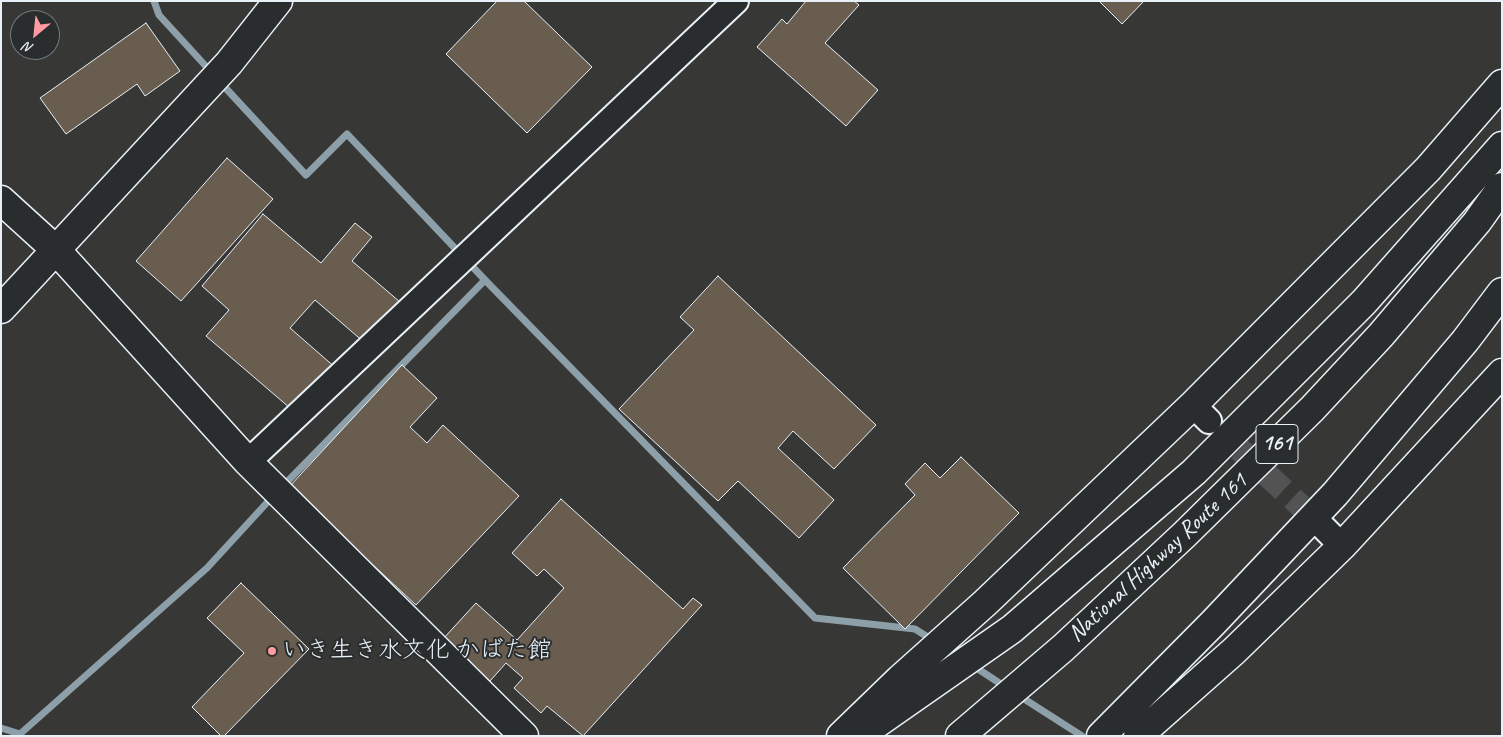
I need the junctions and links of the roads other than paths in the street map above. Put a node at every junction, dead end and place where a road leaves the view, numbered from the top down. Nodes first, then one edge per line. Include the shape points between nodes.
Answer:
1 (278, 1) edge
2 (736, 1) edge
3 (1502, 84) edge
4 (1502, 146) edge
5 (1502, 187) edge
6 (1, 200) edge
7 (56, 250) junction
8 (1502, 292) edge
9 (1, 309) edge
10 (1502, 373) edge
11 (257, 471) junction
12 (1316, 520) tunnel mouth
13 (1342, 546) junction
14 (1104, 733) edge
15 (524, 736) edge
16 (841, 736) edge
17 (858, 736) edge
18 (960, 736) edge
19 (1138, 736) edge

1 - 7 main road via 226,66
2 - 11 street via 453,269
3 - 16 main road via 1428,169 1201,413 927,654
4 - 17 main road via 1364,302 1194,472 1012,629
5 - 18 main road, National Highway Route 161 / 161 via 1477,222 1381,335 1312,409 1177,542 1028,679
6 - 7 main road
7 - 9 main road
7 - 11 main road
8 - 14 main road via 1465,341 1335,494
10 - 13 main road
11 - 15 main road
12 - 13 street
13 - 19 main road via 1234,651

